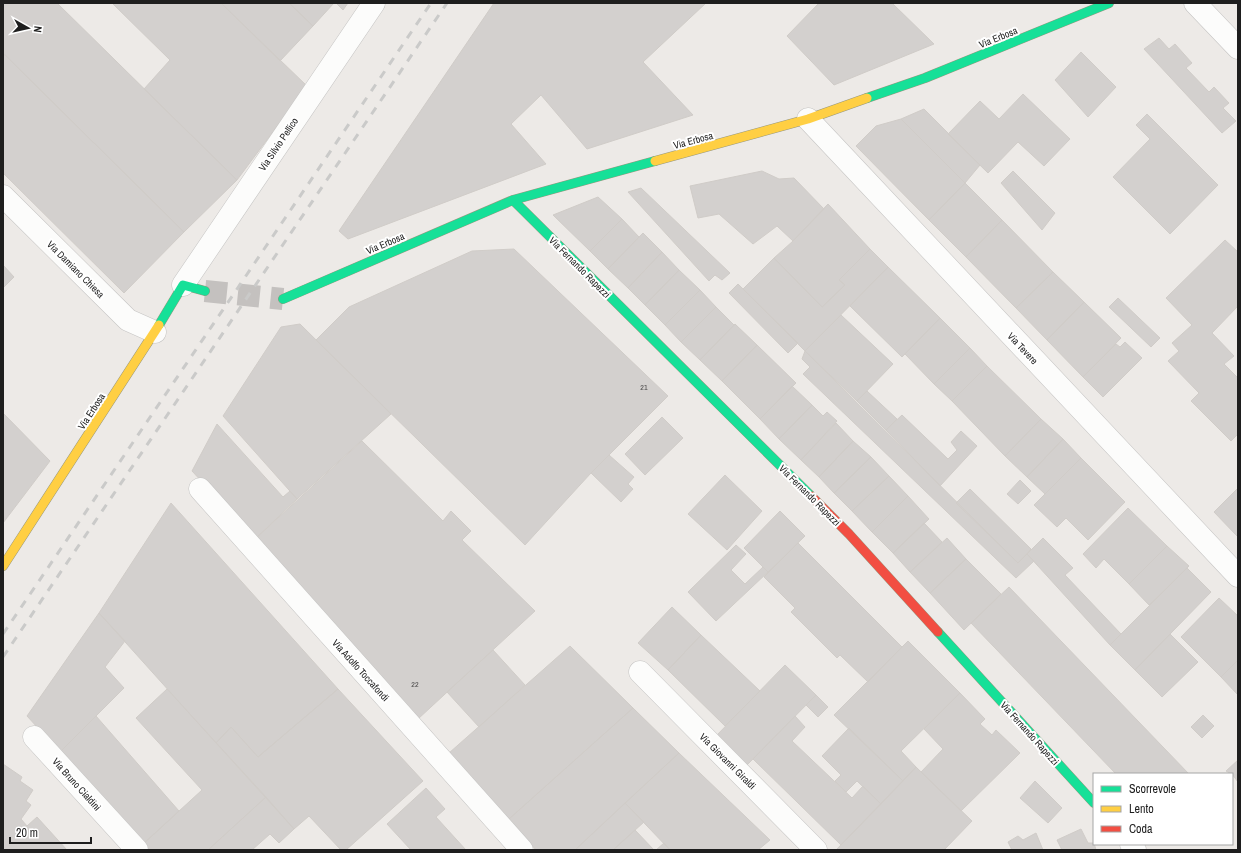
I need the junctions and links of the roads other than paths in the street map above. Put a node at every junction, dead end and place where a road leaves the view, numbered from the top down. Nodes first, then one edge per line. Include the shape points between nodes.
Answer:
1 (374, 3) edge
2 (1109, 3) edge
3 (1195, 3) edge
4 (1238, 48) edge
5 (808, 119) junction
6 (3, 196) edge
7 (513, 200) junction
8 (183, 285) junction
9 (205, 291) tunnel mouth
10 (283, 299) tunnel mouth
11 (155, 332) junction
12 (200, 489) dead end
13 (3, 566) edge
14 (1238, 576) edge
15 (640, 672) dead end
16 (34, 737) dead end
17 (1093, 802) edge
18 (136, 850) edge
19 (522, 850) edge
20 (816, 850) edge

1 - 8 street, Via Silvio Pellico
2 - 5 street, Via Erbosa via 925,78
3 - 4 street
5 - 7 street, Via Erbosa
5 - 14 street, Via Tevere
6 - 11 street, Via Damiano Chiesa via 128,320
7 - 10 street, Via Erbosa
7 - 17 street, Via Fernando Rapezzi via 849,534
8 - 9 street
8 - 11 street, Via Erbosa
11 - 13 street, Via Erbosa
12 - 19 street, Via Adolfo Toccafondi
15 - 20 street, Via Giovanni Giraldi
16 - 18 street, Via Bruno Cialdini

